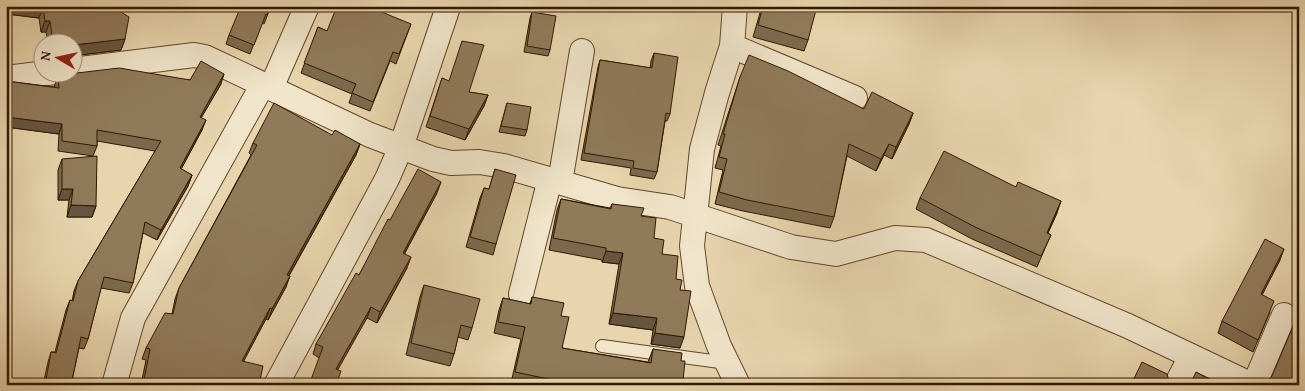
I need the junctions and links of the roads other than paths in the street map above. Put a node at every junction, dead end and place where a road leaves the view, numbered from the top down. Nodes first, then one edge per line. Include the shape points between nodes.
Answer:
1 (308, 6) edge
2 (735, 6) edge
3 (447, 10) dead end
4 (732, 46) junction
5 (582, 51) dead end
6 (82, 69) edge
7 (32, 75) edge
8 (6, 78) edge
9 (267, 86) junction
10 (855, 98) dead end
11 (401, 147) junction
12 (555, 181) junction
13 (695, 216) junction
14 (521, 294) dead end
15 (1284, 315) dead end
16 (602, 346) dead end
17 (1192, 356) junction
18 (727, 363) junction
19 (114, 385) edge
20 (276, 385) edge
21 (738, 385) edge
22 (1176, 385) edge
23 (1253, 385) edge

1 - 9 street
2 - 4 street
3 - 11 street
4 - 10 street
4 - 13 street via 702,149
5 - 12 street
6 - 9 street via 194,55
7 - 8 street
9 - 11 street via 370,136
9 - 19 street via 133,318
11 - 12 street via 451,163 480,162 504,166
11 - 20 street
12 - 13 street via 617,199 670,207
12 - 14 street
13 - 17 street via 791,247 836,254 895,238 926,240
13 - 18 street via 692,246 697,286
15 - 23 street
16 - 18 lane
17 - 22 street
17 - 23 street
18 - 21 street

